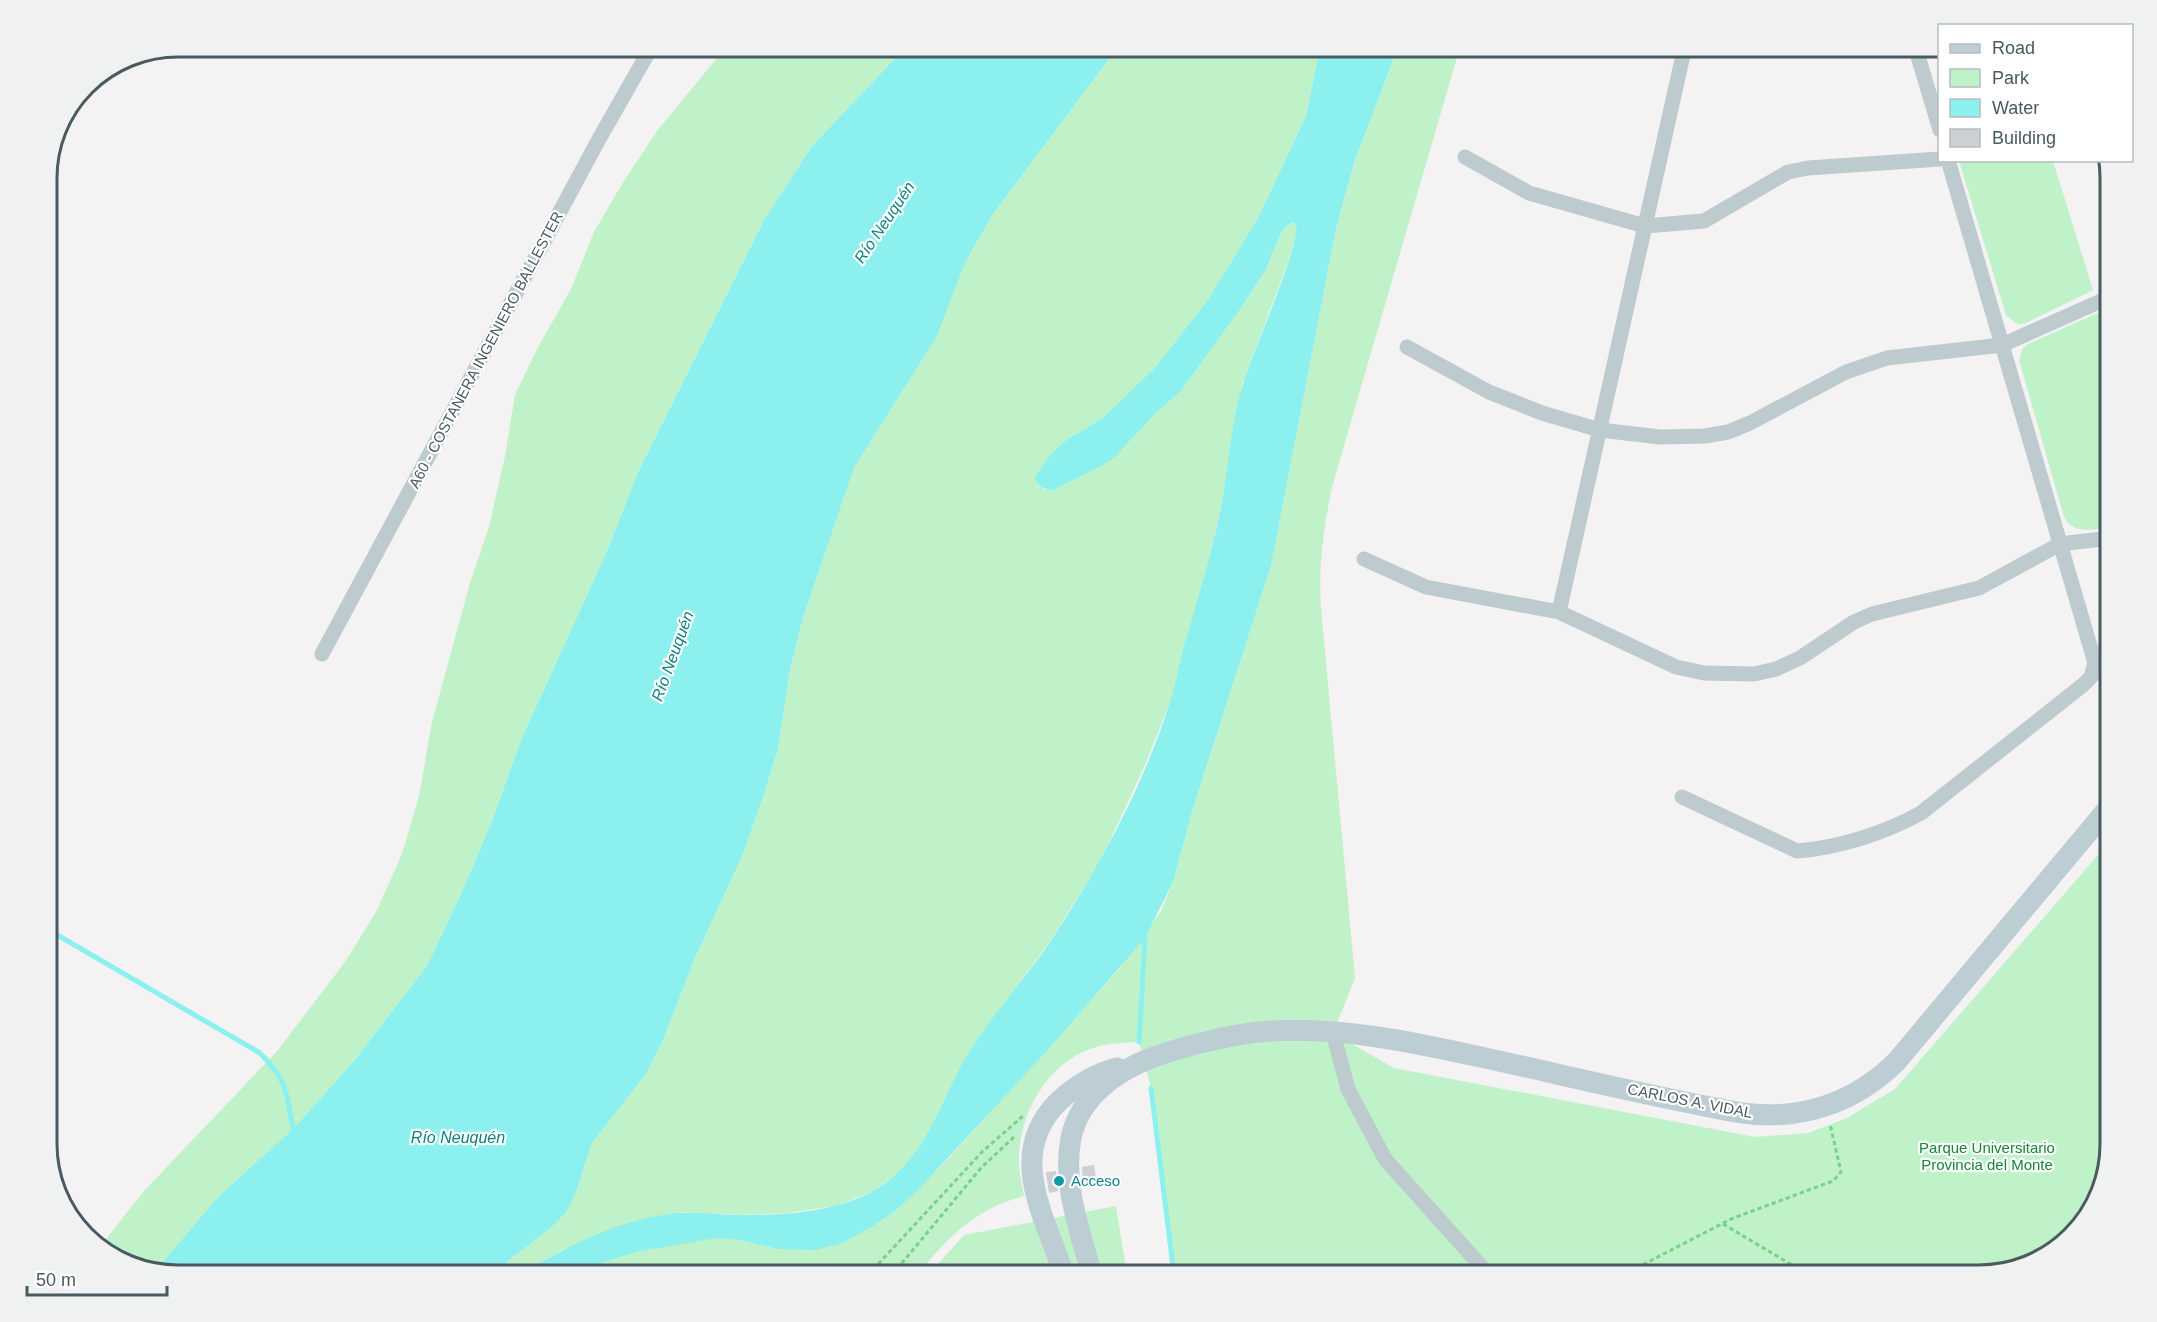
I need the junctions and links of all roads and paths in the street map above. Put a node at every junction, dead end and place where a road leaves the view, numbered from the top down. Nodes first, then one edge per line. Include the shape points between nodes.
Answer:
1 (646, 57) edge
2 (1683, 57) edge
3 (1918, 57) edge
4 (1938, 123) edge
5 (1465, 157) dead end
6 (1938, 159) edge
7 (1949, 162) edge
8 (1645, 226) junction
9 (2100, 301) edge
10 (2002, 345) junction
11 (1407, 347) dead end
12 (1600, 430) junction
13 (2100, 539) edge
14 (2060, 544) junction
15 (1364, 559) dead end
16 (1559, 612) junction
17 (322, 654) dead end
18 (1682, 797) dead end
19 (2100, 818) edge
20 (1333, 1033) junction
21 (1144, 1061) junction
22 (1826, 1107) junction
23 (1036, 1115) junction
24 (1722, 1224) junction
25 (877, 1265) edge
26 (900, 1265) edge
27 (1060, 1265) edge
28 (1089, 1265) edge
29 (1480, 1265) edge
30 (1642, 1265) edge
31 (1792, 1265) edge

1 - 17 street, A60 - COSTANERA INGENIERO BALLESTER
2 - 8 street
3 - 4 street
5 - 8 street via 1529,193
6 - 8 street via 1798,170 1704,221
7 - 10 street
8 - 12 street
9 - 10 street
10 - 12 street via 1887,358 1846,372 1728,432 1660,437
10 - 14 street
11 - 12 street via 1489,392
12 - 16 street
13 - 14 street
14 - 16 street via 1979,588 1872,614 1800,658 1754,674 1704,673 1677,667
14 - 18 street via 2095,663 2091,677 1921,813 1898,825 1797,851
15 - 16 street via 1426,587
19 - 22 street, CARLOS A. VIDAL via 1897,1061 1864,1090
20 - 21 street, CARLOS A. VIDAL via 1262,1032 1183,1048
20 - 22 street, CARLOS A. VIDAL via 1424,1046 1742,1113 1777,1115
20 - 29 street via 1348,1089 1385,1159
21 - 23 street via 1084,1081
21 - 28 street via 1117,1076 1090,1099 1071,1138 1071,1192
22 - 24 path via 1841,1172 1833,1181
23 - 25 path via 982,1152
23 - 26 path via 992,1155
23 - 27 street via 1032,1171
24 - 30 path
24 - 31 path

